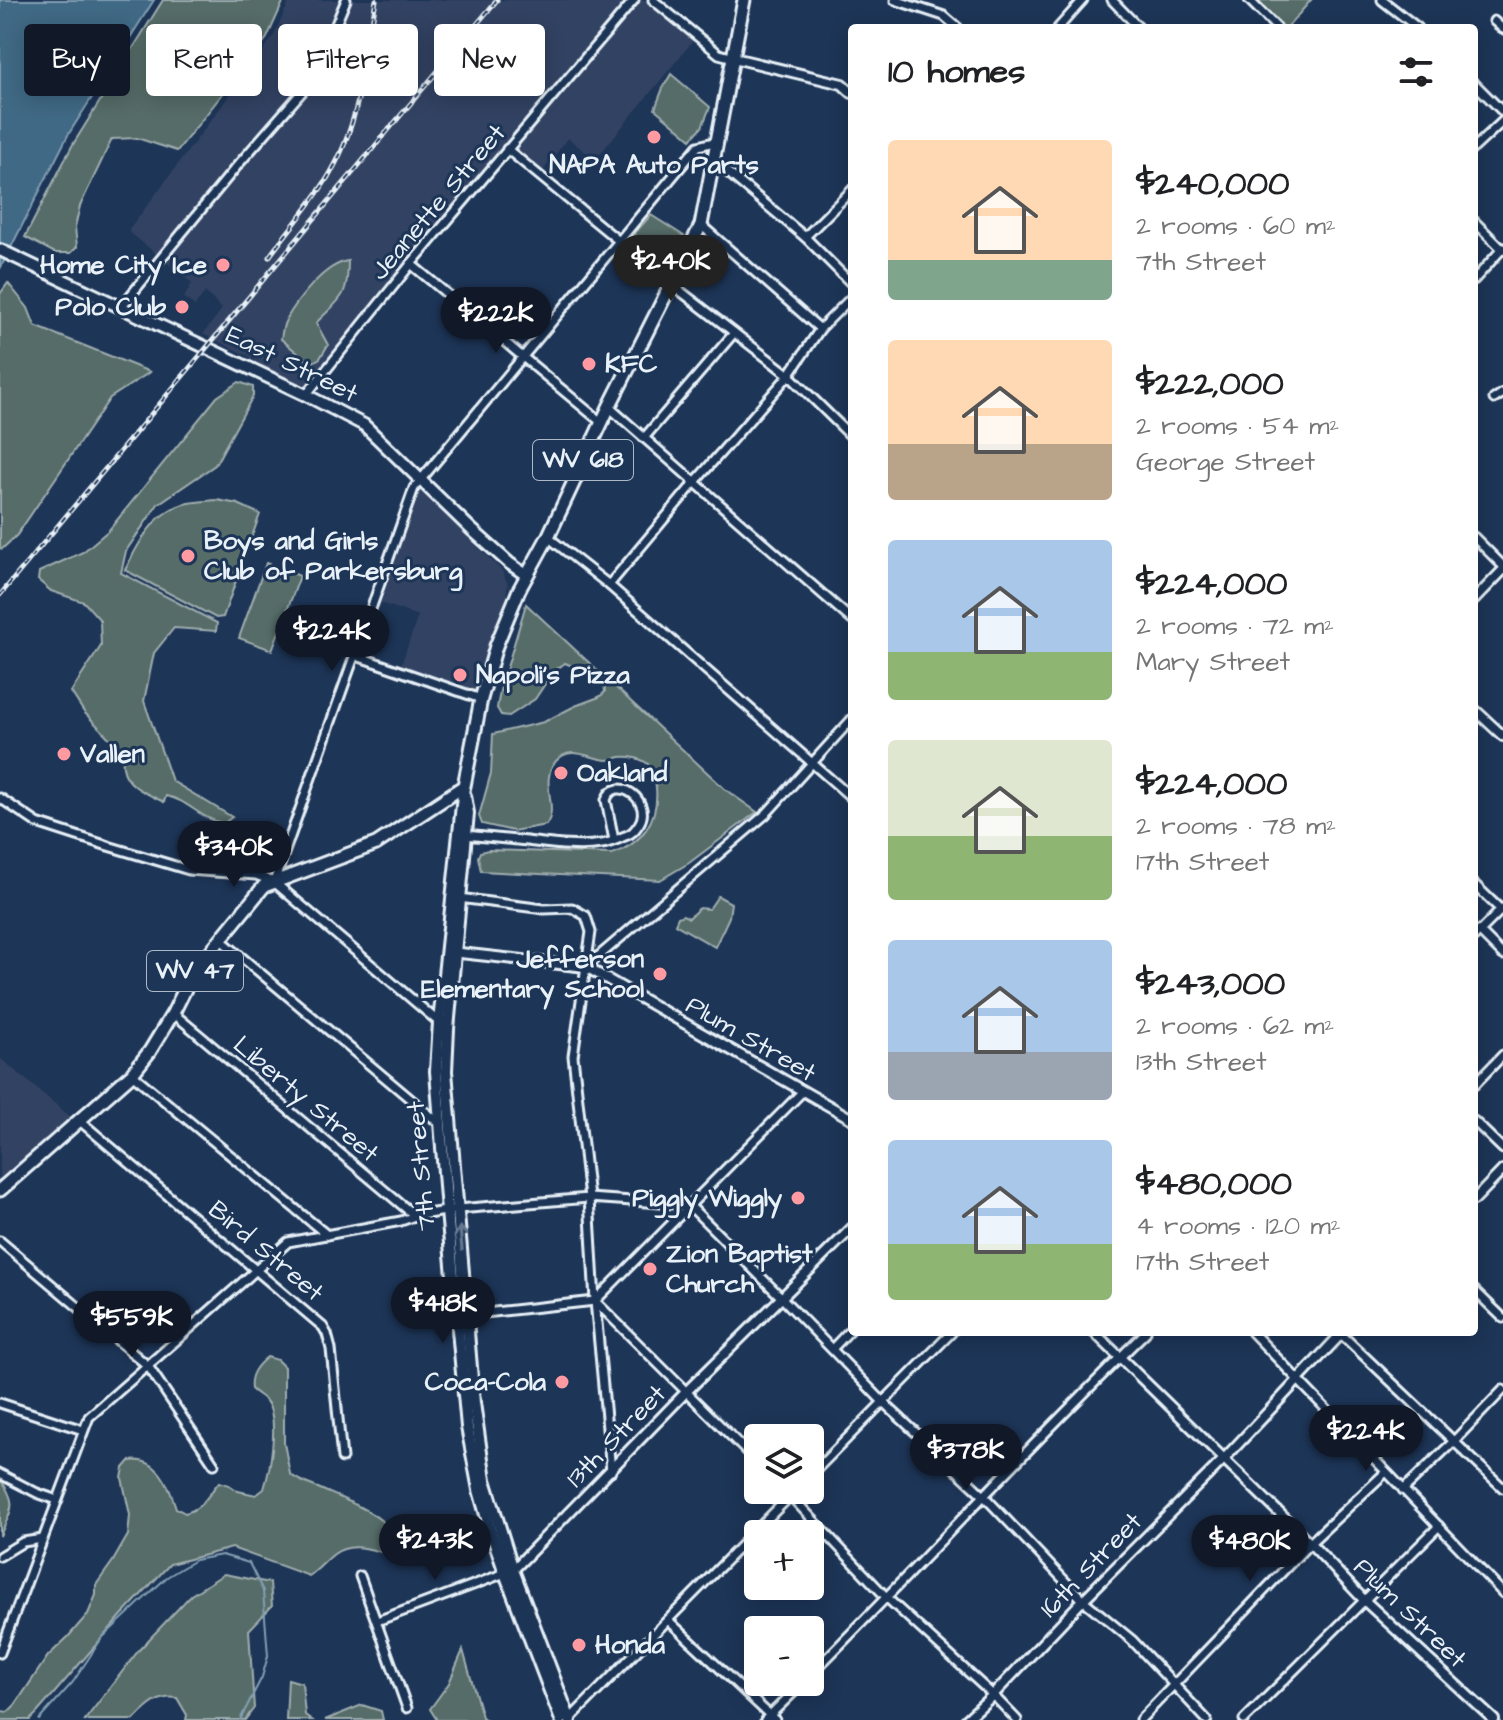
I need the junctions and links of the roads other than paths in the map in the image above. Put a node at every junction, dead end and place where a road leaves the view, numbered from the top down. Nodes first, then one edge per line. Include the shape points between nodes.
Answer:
1 (346, 0) edge
2 (634, 0) edge
3 (653, 0) edge
4 (744, 0) edge
5 (895, 0) edge
6 (1083, 0) edge
7 (1112, 0) edge
8 (1249, 0) edge
9 (1382, 0) edge
10 (1494, 21) dead end
11 (953, 24) edge
12 (1062, 24) edge
13 (1135, 24) edge
14 (1273, 24) edge
15 (1413, 24) edge
16 (1503, 29) edge
17 (734, 58) junction
18 (1478, 87) edge
19 (848, 89) edge
20 (1503, 112) edge
21 (1503, 121) edge
22 (718, 141) junction
23 (1478, 144) edge
24 (507, 149) junction
25 (714, 161) junction
26 (848, 194) edge
27 (701, 225) junction
28 (1478, 225) edge
29 (805, 237) junction
30 (619, 241) junction
31 (1503, 249) edge
32 (0, 250) edge
33 (411, 264) junction
34 (1478, 276) edge
35 (848, 280) edge
36 (670, 283) junction
37 (848, 301) edge
38 (121, 307) junction
39 (820, 329) junction
40 (734, 333) junction
41 (523, 357) junction
42 (789, 375) junction
43 (1503, 394) edge
44 (306, 395) junction
45 (1494, 399) dead end
46 (609, 407) junction
47 (601, 422) junction
48 (848, 433) edge
49 (644, 438) junction
50 (420, 478) junction
51 (695, 482) junction
52 (548, 537) junction
53 (1478, 541) edge
54 (1503, 568) edge
55 (526, 575) junction
56 (609, 585) junction
57 (1478, 596) edge
58 (848, 616) edge
59 (354, 655) junction
60 (481, 699) junction
61 (1478, 713) edge
62 (848, 723) edge
63 (1503, 736) edge
64 (812, 762) junction
65 (464, 786) junction
66 (848, 794) edge
67 (0, 798) edge
68 (465, 835) junction
69 (614, 840) junction
70 (274, 882) junction
71 (1478, 888) edge
72 (459, 898) junction
73 (1502, 909) edge
74 (1478, 932) edge
75 (1478, 936) edge
76 (220, 939) junction
77 (450, 952) junction
78 (1503, 955) edge
79 (586, 967) junction
80 (173, 1013) junction
81 (443, 1025) junction
82 (1503, 1055) edge
83 (132, 1074) junction
84 (1478, 1081) edge
85 (803, 1091) junction
86 (848, 1117) edge
87 (80, 1121) junction
88 (439, 1123) junction
89 (1478, 1125) edge
90 (1503, 1149) edge
91 (1503, 1170) edge
92 (0, 1190) edge
93 (1478, 1196) edge
94 (589, 1198) junction
95 (689, 1205) junction
96 (452, 1210) junction
97 (415, 1216) junction
98 (848, 1232) edge
99 (327, 1235) junction
100 (0, 1241) edge
101 (258, 1271) junction
102 (1478, 1294) edge
103 (782, 1298) junction
104 (595, 1301) junction
105 (467, 1315) junction
106 (1503, 1318) edge
107 (848, 1332) edge
108 (948, 1336) edge
109 (1098, 1336) edge
110 (1142, 1336) edge
111 (1256, 1336) edge
112 (1339, 1336) edge
113 (1345, 1336) edge
114 (832, 1349) junction
115 (1120, 1357) junction
116 (148, 1366) junction
117 (1297, 1379) junction
118 (1503, 1390) edge
119 (686, 1392) junction
120 (1494, 1399) junction
121 (883, 1402) junction
122 (0, 1403) edge
123 (1503, 1408) edge
124 (83, 1430) junction
125 (1454, 1441) junction
126 (744, 1449) edge
127 (342, 1458) dead end
128 (1224, 1459) junction
129 (824, 1462) edge
130 (214, 1464) dead end
131 (611, 1471) junction
132 (1386, 1472) junction
133 (0, 1474) edge
134 (1503, 1488) edge
135 (1403, 1490) junction
136 (984, 1496) junction
137 (57, 1500) junction
138 (779, 1504) edge
139 (802, 1504) edge
140 (1439, 1526) junction
141 (43, 1539) junction
142 (1310, 1543) junction
143 (0, 1556) edge
144 (509, 1572) junction
145 (360, 1576) dead end
146 (1503, 1593) edge
147 (887, 1598) junction
148 (1083, 1600) junction
149 (1365, 1601) junction
150 (668, 1620) junction
151 (377, 1621) junction
152 (0, 1653) edge
153 (824, 1661) edge
154 (1173, 1685) junction
155 (993, 1695) junction
156 (791, 1696) edge
157 (407, 1708) dead end
158 (770, 1718) edge
159 (561, 1720) edge
160 (570, 1720) edge
161 (966, 1720) edge
162 (1017, 1720) edge
163 (1140, 1720) edge
164 (1207, 1720) edge
165 (1244, 1720) edge
166 (1494, 1720) edge

1 - 38 street via 308,85
2 - 24 street, Jeanette Street
3 - 17 street via 719,54
4 - 17 main road, 7th Street / WV 618
5 - 11 street
6 - 12 street
7 - 13 street
8 - 14 street
9 - 15 street
10 - 16 street
17 - 19 street
17 - 22 main road, 7th Street / WV 618
18 - 20 street
21 - 23 street
22 - 25 main road, 7th Street / WV 618
22 - 30 street via 698,146
24 - 30 street
24 - 33 street, Jeanette Street
25 - 27 main road, 7th Street / WV 618
25 - 29 street
26 - 29 street
27 - 36 main road, 7th Street / WV 618
27 - 39 street
28 - 31 street
29 - 35 street
30 - 36 street
30 - 41 street
31 - 34 street
32 - 38 main road, East Street
33 - 41 street
33 - 44 street, Jeanette Street
36 - 40 street
36 - 46 main road, 7th Street / WV 618
37 - 39 street
38 - 44 main road, East Street
39 - 42 street
40 - 42 street
40 - 49 street
41 - 47 street
41 - 50 street
42 - 48 street
42 - 51 street
43 - 45 street
44 - 50 main road, East Street via 364,425
46 - 47 main road, 7th Street / WV 618
46 - 49 street
47 - 52 main road, 7th Street / WV 618
49 - 51 street
50 - 55 main road, East Street
50 - 59 street
51 - 56 street
51 - 58 street
52 - 55 main road, 7th Street / WV 618
52 - 56 street
53 - 54 street
54 - 57 street
55 - 60 main road, 7th Street / WV 618
56 - 64 street
59 - 60 street
59 - 70 street
60 - 65 main road, 7th Street / WV 618
61 - 63 street
62 - 64 street
64 - 66 street
64 - 79 street via 766,814
65 - 68 main road, 7th Street / WV 618
65 - 70 main road, WV 47 via 376,844
65 - 77 main road, 7th Street / WV 618
67 - 70 street via 37,823 108,846 189,870 256,875
68 - 69 street via 566,845
68 - 72 main road, 7th Street / WV 618
69 - 69 street via 631,834 642,821 643,807 627,790 613,790 606,800
70 - 76 main road, WV 47 via 264,886
70 - 81 street
71 - 73 street
72 - 77 main road, 7th Street / WV 618
72 - 79 street via 572,908 586,916 591,932
73 - 74 street
75 - 78 street
76 - 80 main road, WV 47 via 193,973
76 - 88 street
77 - 79 street, Plum Street
77 - 81 main road, 7th Street / WV 618
79 - 85 street, Plum Street
79 - 94 street via 573,1056
80 - 83 main road, WV 47
80 - 97 street, Liberty Street
81 - 88 main road, 7th Street / WV 618 via 436,1071
81 - 96 main road, 7th Street / WV 618
82 - 84 street
83 - 87 main road, WV 47
83 - 99 street
85 - 86 street, Plum Street
85 - 95 street
87 - 92 main road, WV 47
87 - 101 street, Bird Street
88 - 96 main road, 7th Street / WV 618
89 - 90 street
91 - 93 street
94 - 95 street
94 - 96 street
94 - 104 street
95 - 103 street
95 - 104 street
96 - 97 street
105 -> 96 main road, 7th Street / WV 618
96 - 144 main road, 7th Street / WV 618 via 470,1445 479,1490
97 - 99 street
98 - 103 street, 13th Street
99 - 101 street via 288,1242
100 - 116 street
101 - 116 street
101 - 127 street, Bird Street via 327,1334
102 - 106 street
103 - 114 street
103 - 119 street, 13th Street
104 - 105 street
104 - 119 street
104 - 131 street
105 - 144 main road, 7th Street / WV 618 via 485,1480
107 - 114 street
108 - 121 street
109 - 115 street, Plum Street
110 - 115 street
111 - 117 street
112 - 117 street, 16th Street
113 - 125 street
114 - 121 street
115 - 128 street, Plum Street
115 - 136 street
116 - 124 street via 89,1417
116 - 130 street
117 - 128 street, 16th Street
117 - 132 street
118 - 120 street
119 - 126 street
119 - 131 street, 13th Street
120 - 123 street
120 - 125 street
121 - 129 street
121 - 136 street
122 - 124 street
124 - 137 street
125 - 134 street
125 - 135 street
128 - 142 street, Plum Street
128 - 148 street, 16th Street
131 - 144 street, 13th Street
132 - 135 street
132 - 142 street
133 - 137 street
135 - 140 street
136 - 147 street
136 - 148 street
137 - 141 street
138 - 150 street
139 - 147 street
140 - 146 street
140 - 149 street
141 - 143 street via 23,1542
141 - 152 street
142 - 149 street, Plum Street
142 - 154 street
144 - 151 street, 13th Street
144 - 159 main road, 7th Street / WV 618
144 - 160 main road, 7th Street / WV 618
145 - 151 street
147 - 153 street
147 - 155 street
148 - 154 street via 1132,1640
148 - 155 street, 16th Street
149 - 165 street
149 - 166 street, Plum Street
150 - 158 street
150 - 160 street
151 - 157 street
154 - 163 street
154 - 164 street
155 - 161 street, 16th Street
155 - 162 street
156 - 158 street

